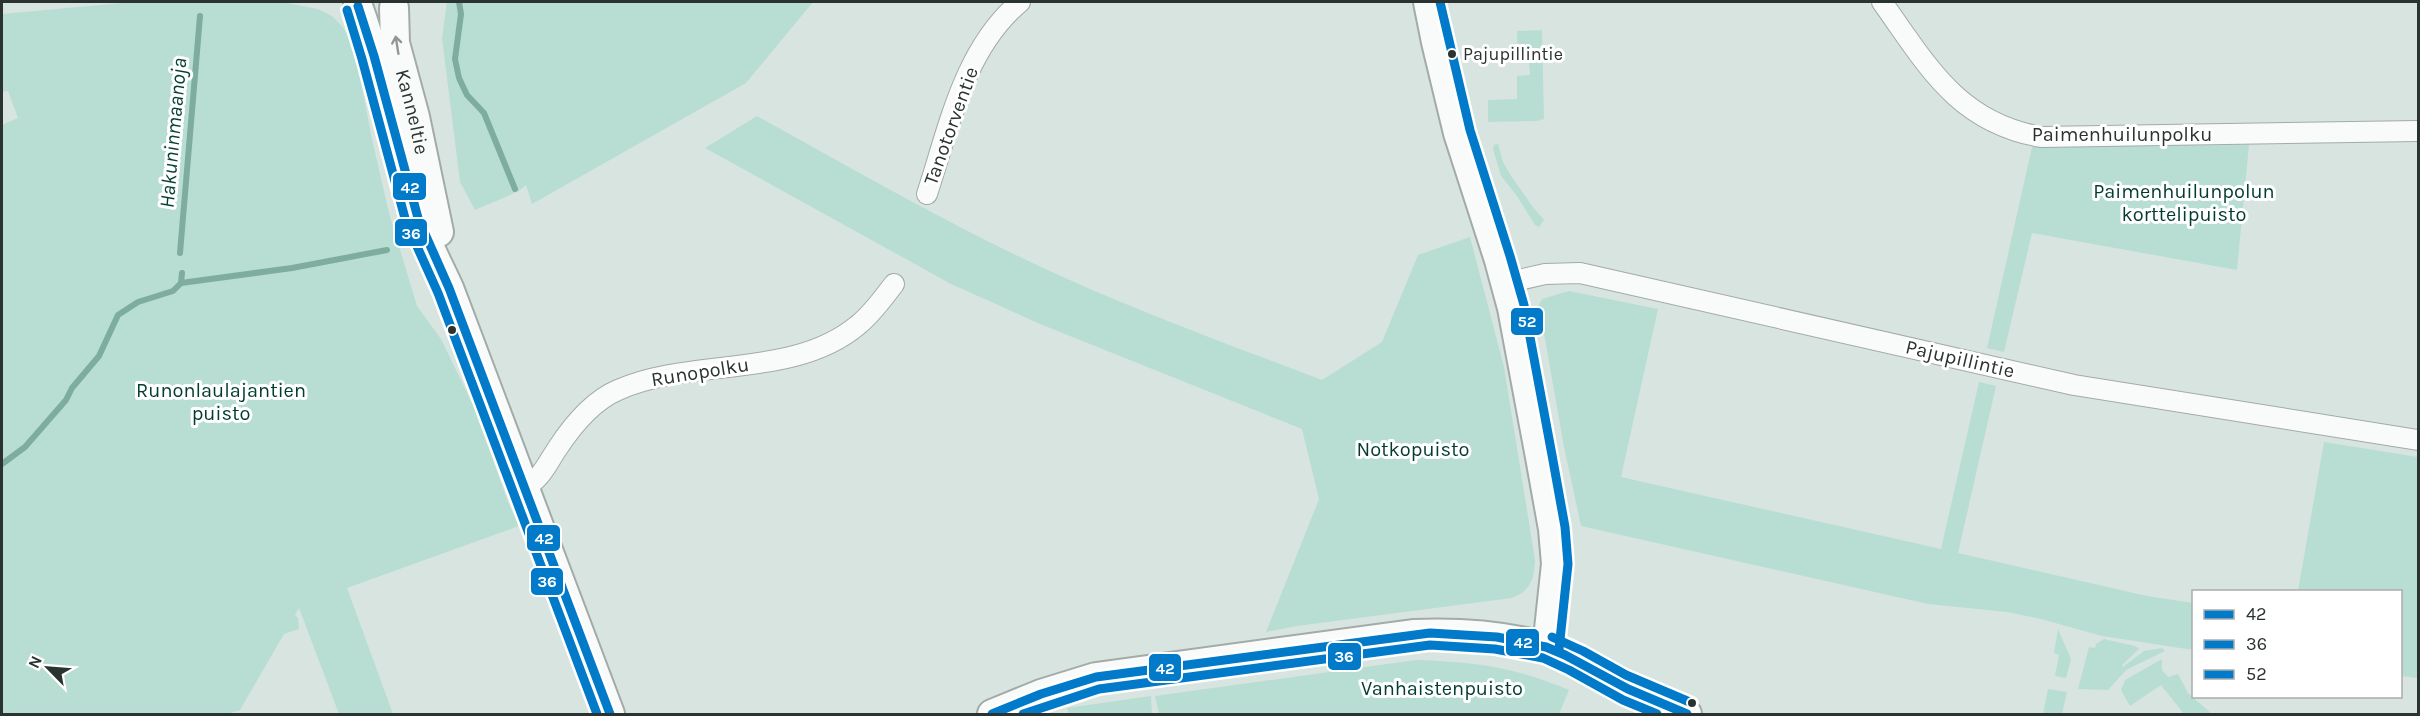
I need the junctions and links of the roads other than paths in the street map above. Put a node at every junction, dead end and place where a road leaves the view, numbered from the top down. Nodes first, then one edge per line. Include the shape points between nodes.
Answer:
1 (1020, 2) edge
2 (1428, 2) edge
3 (1882, 2) edge
4 (356, 4) edge
5 (400, 5) edge
6 (2418, 131) edge
7 (927, 194) dead end
8 (1506, 283) junction
9 (894, 284) dead end
10 (449, 288) junction
11 (2418, 440) edge
12 (525, 487) junction
13 (1547, 648) junction
14 (610, 714) edge
15 (992, 714) edge
16 (1688, 714) edge

1 - 7 street, Tanotorventie via 991,32 971,68
2 - 8 main road via 1458,134
3 - 6 street, Paimenhuilunpolku via 1928,66 1964,105 1984,118 2024,134 2041,137
4 - 5 main road via 376,11
4 - 10 main road, Kanneltie via 374,48 414,208
10 -> 5 main road, Kanneltie via 415,117 395,44
8 - 11 street, Pajupillintie via 1545,274 1580,273 2074,385
8 - 13 main road via 1553,529 1556,564
9 - 12 street, Runopolku via 858,325 832,343 799,354 650,379 617,390 589,410 540,476
10 - 12 main road, Kanneltie
12 - 14 main road, Kanneltie
13 - 15 main road via 1512,639 1413,634 1096,677
13 - 16 main road via 1621,686

